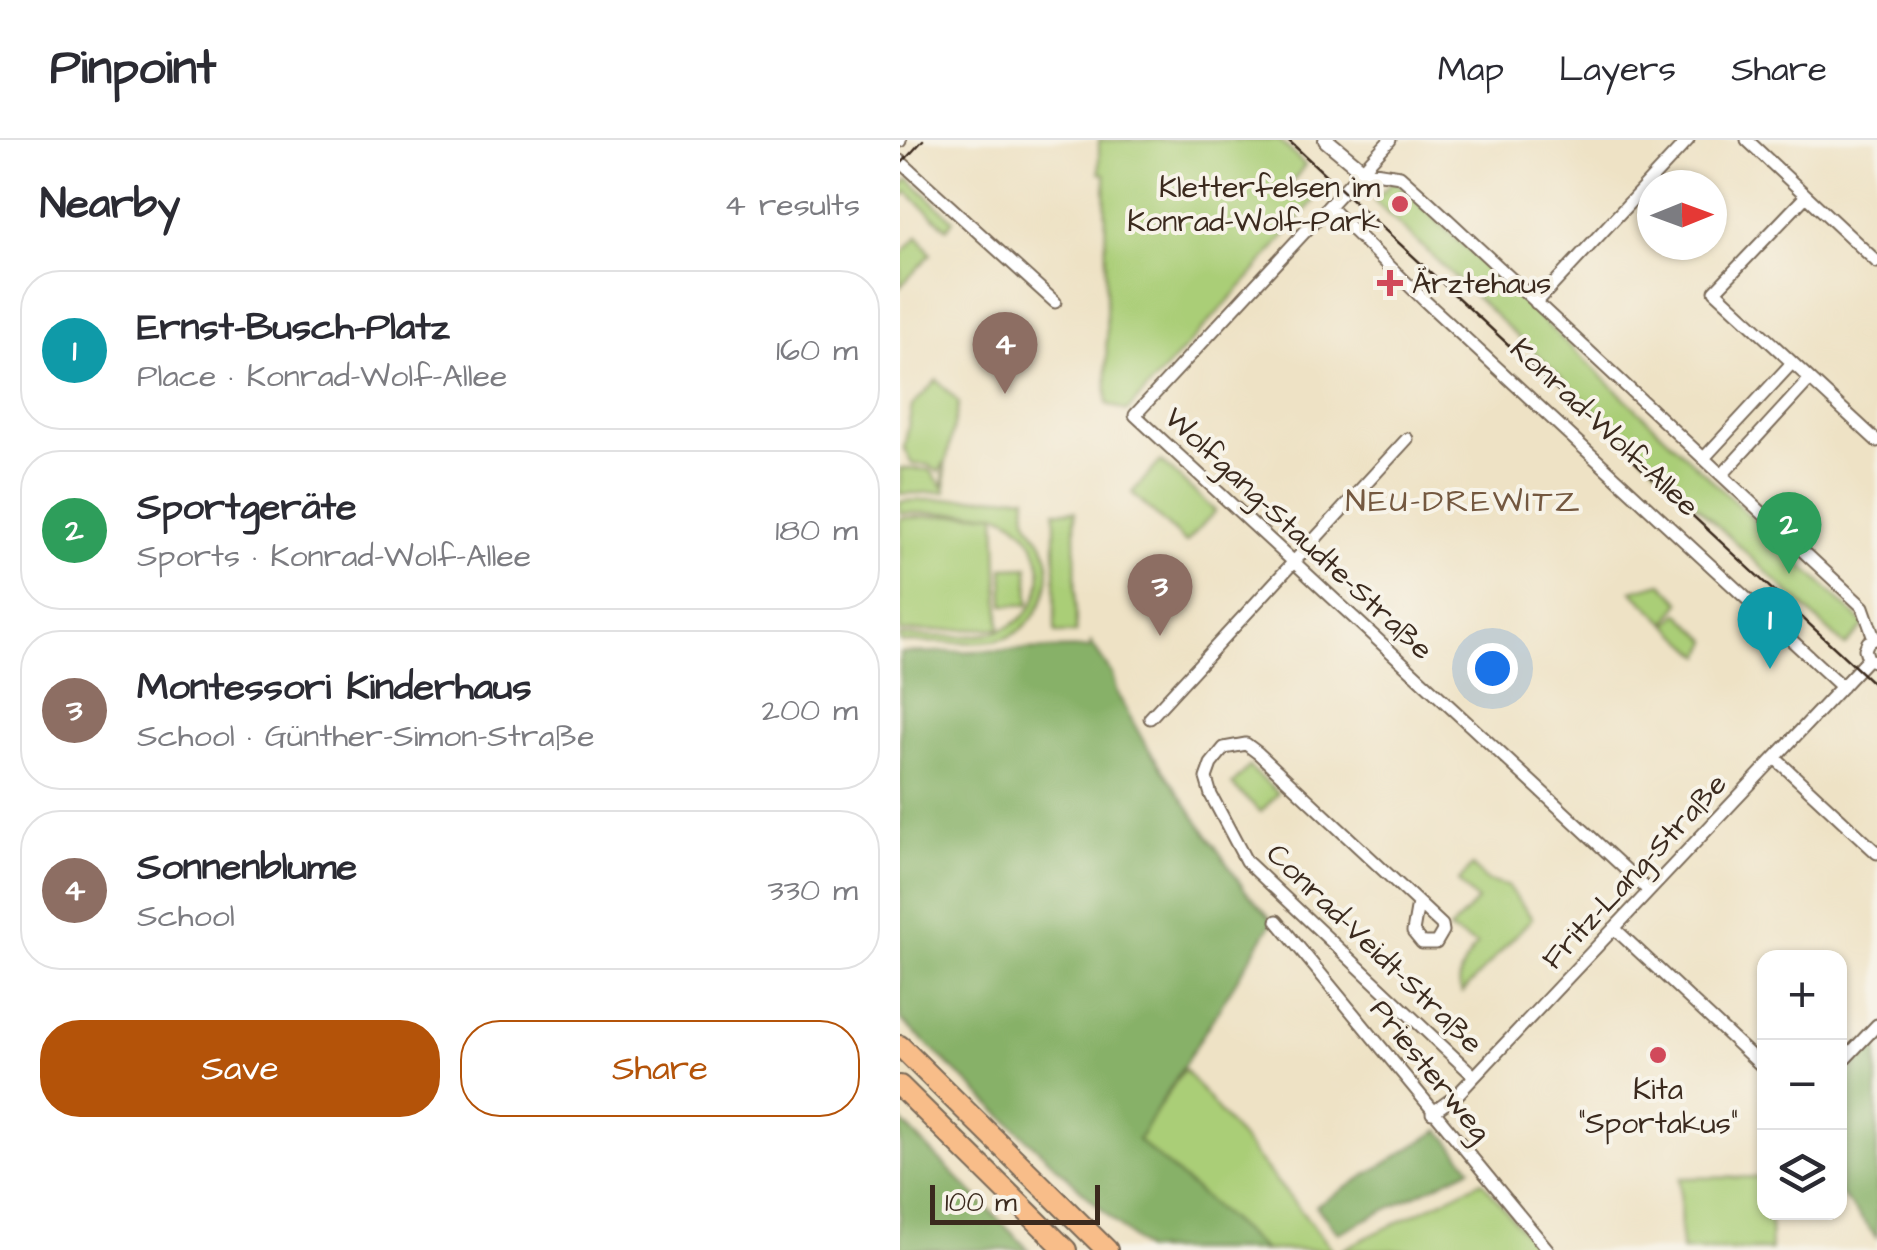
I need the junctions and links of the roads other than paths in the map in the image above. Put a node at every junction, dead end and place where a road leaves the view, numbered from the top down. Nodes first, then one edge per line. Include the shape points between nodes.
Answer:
1 (1326, 140) edge
2 (1390, 140) edge
3 (1688, 140) edge
4 (1746, 140) edge
5 (900, 161) edge
6 (1362, 170) junction
7 (1806, 196) junction
8 (1330, 208) junction
9 (1877, 262) edge
10 (1055, 302) dead end
11 (1536, 303) junction
12 (1792, 363) junction
13 (1810, 379) junction
14 (1872, 431) edge
15 (1407, 439) dead end
16 (1877, 441) edge
17 (1704, 458) junction
18 (1722, 475) junction
19 (1294, 562) junction
20 (1875, 638) edge
21 (1873, 660) edge
22 (1842, 687) junction
23 (1150, 718) dead end
24 (1775, 758) junction
25 (1877, 853) edge
26 (1650, 891) junction
27 (1418, 903) dead end
28 (1277, 921) dead end
29 (1614, 928) junction
30 (1877, 1025) edge
31 (900, 1046) edge
32 (1847, 1058) edge
33 (1757, 1061) edge
34 (1474, 1076) junction
35 (900, 1086) edge
36 (1432, 1113) junction
37 (1066, 1250) edge
38 (1107, 1250) edge
39 (1548, 1250) edge

1 - 6 street, Konrad-Wolf-Allee
2 - 6 street
3 - 11 street
4 - 7 street
5 - 10 street
6 - 8 street
6 - 11 street, Konrad-Wolf-Allee via 1400,176
7 - 9 street
7 - 12 street via 1715,291
8 - 19 street, Wolfgang-Staudte-Straße via 1136,415
8 - 22 street, Konrad-Wolf-Allee
11 - 17 street, Konrad-Wolf-Allee
12 - 13 street
12 - 17 street
13 - 14 street
13 - 18 street
14 - 16 street
15 - 19 street
17 - 18 street, Konrad-Wolf-Allee
18 - 20 street, Konrad-Wolf-Allee via 1862,606
19 - 23 street
19 - 26 street, Wolfgang-Staudte-Straße
20 - 21 street via 1865,649
21 - 22 street, Fritz-Lang-Straße
22 - 24 street, Fritz-Lang-Straße
24 - 25 street
24 - 26 street, Fritz-Lang-Straße
26 - 29 street, Fritz-Lang-Straße
27 - 34 street, Conrad-Veidt-Straße via 1246,744 1224,748 1211,764 1211,795 1246,861
28 - 36 street, Priesterweg
29 - 33 street
29 - 34 street, Fritz-Lang-Straße
30 - 32 street
31 - 38 highway
34 - 36 street, Fritz-Lang-Straße
35 - 37 highway
36 - 39 street, Priesterweg

